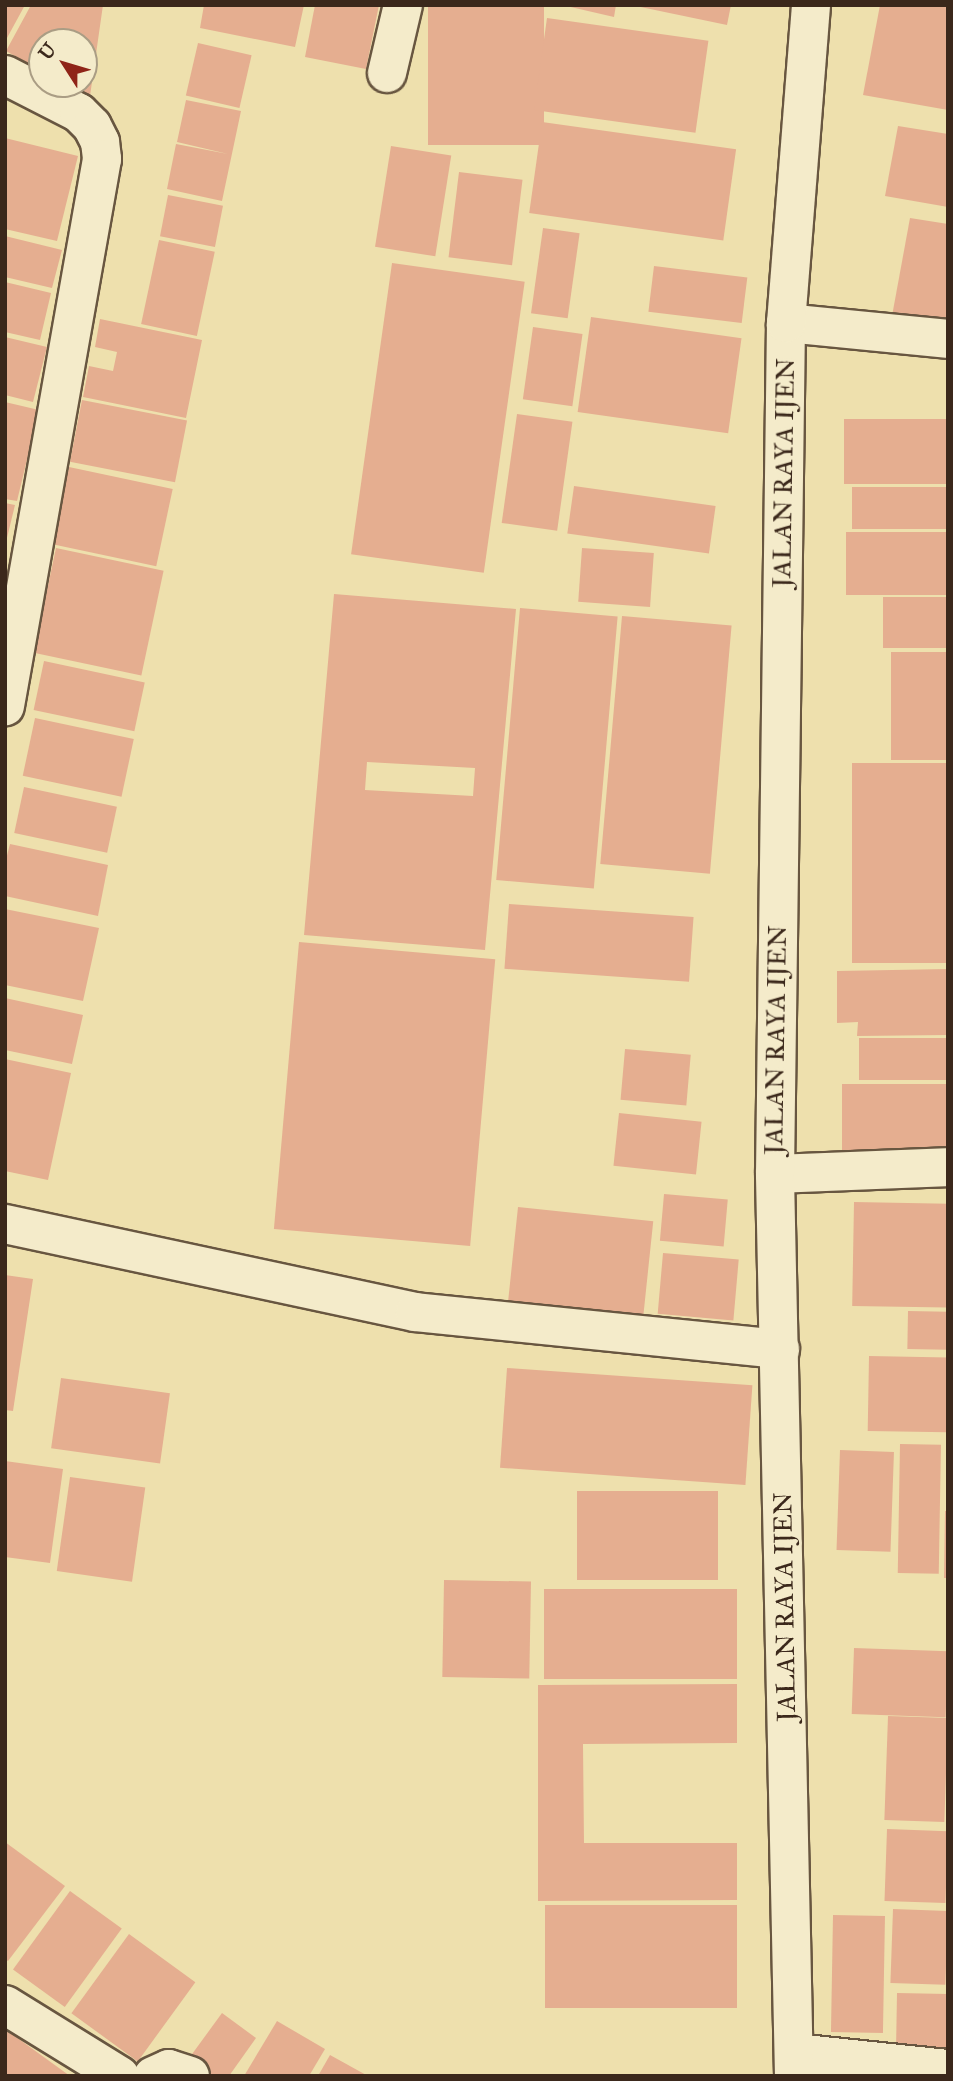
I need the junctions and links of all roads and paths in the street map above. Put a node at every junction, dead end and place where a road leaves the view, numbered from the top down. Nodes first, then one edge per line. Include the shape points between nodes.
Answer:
1 (404, 5) edge
2 (811, 5) edge
3 (387, 74) dead end
4 (5, 75) edge
5 (786, 323) junction
6 (948, 339) edge
7 (5, 706) edge
8 (948, 1167) edge
9 (775, 1174) junction
10 (5, 1224) edge
11 (780, 1349) junction
12 (5, 2005) edge
13 (794, 2064) edge
14 (948, 2069) edge
15 (120, 2076) edge
16 (153, 2076) edge
17 (190, 2076) edge

1 - 3 street
2 - 5 street, JALAN RAYA IJEN
4 - 7 street via 79,113 100,142 102,159
5 - 6 street
5 - 9 street, JALAN RAYA IJEN
8 - 9 street
9 - 11 street, JALAN RAYA IJEN
10 - 11 street via 415,1312
11 - 13 street, JALAN RAYA IJEN
12 - 15 street
13 - 14 street
16 - 17 street via 169,2069

